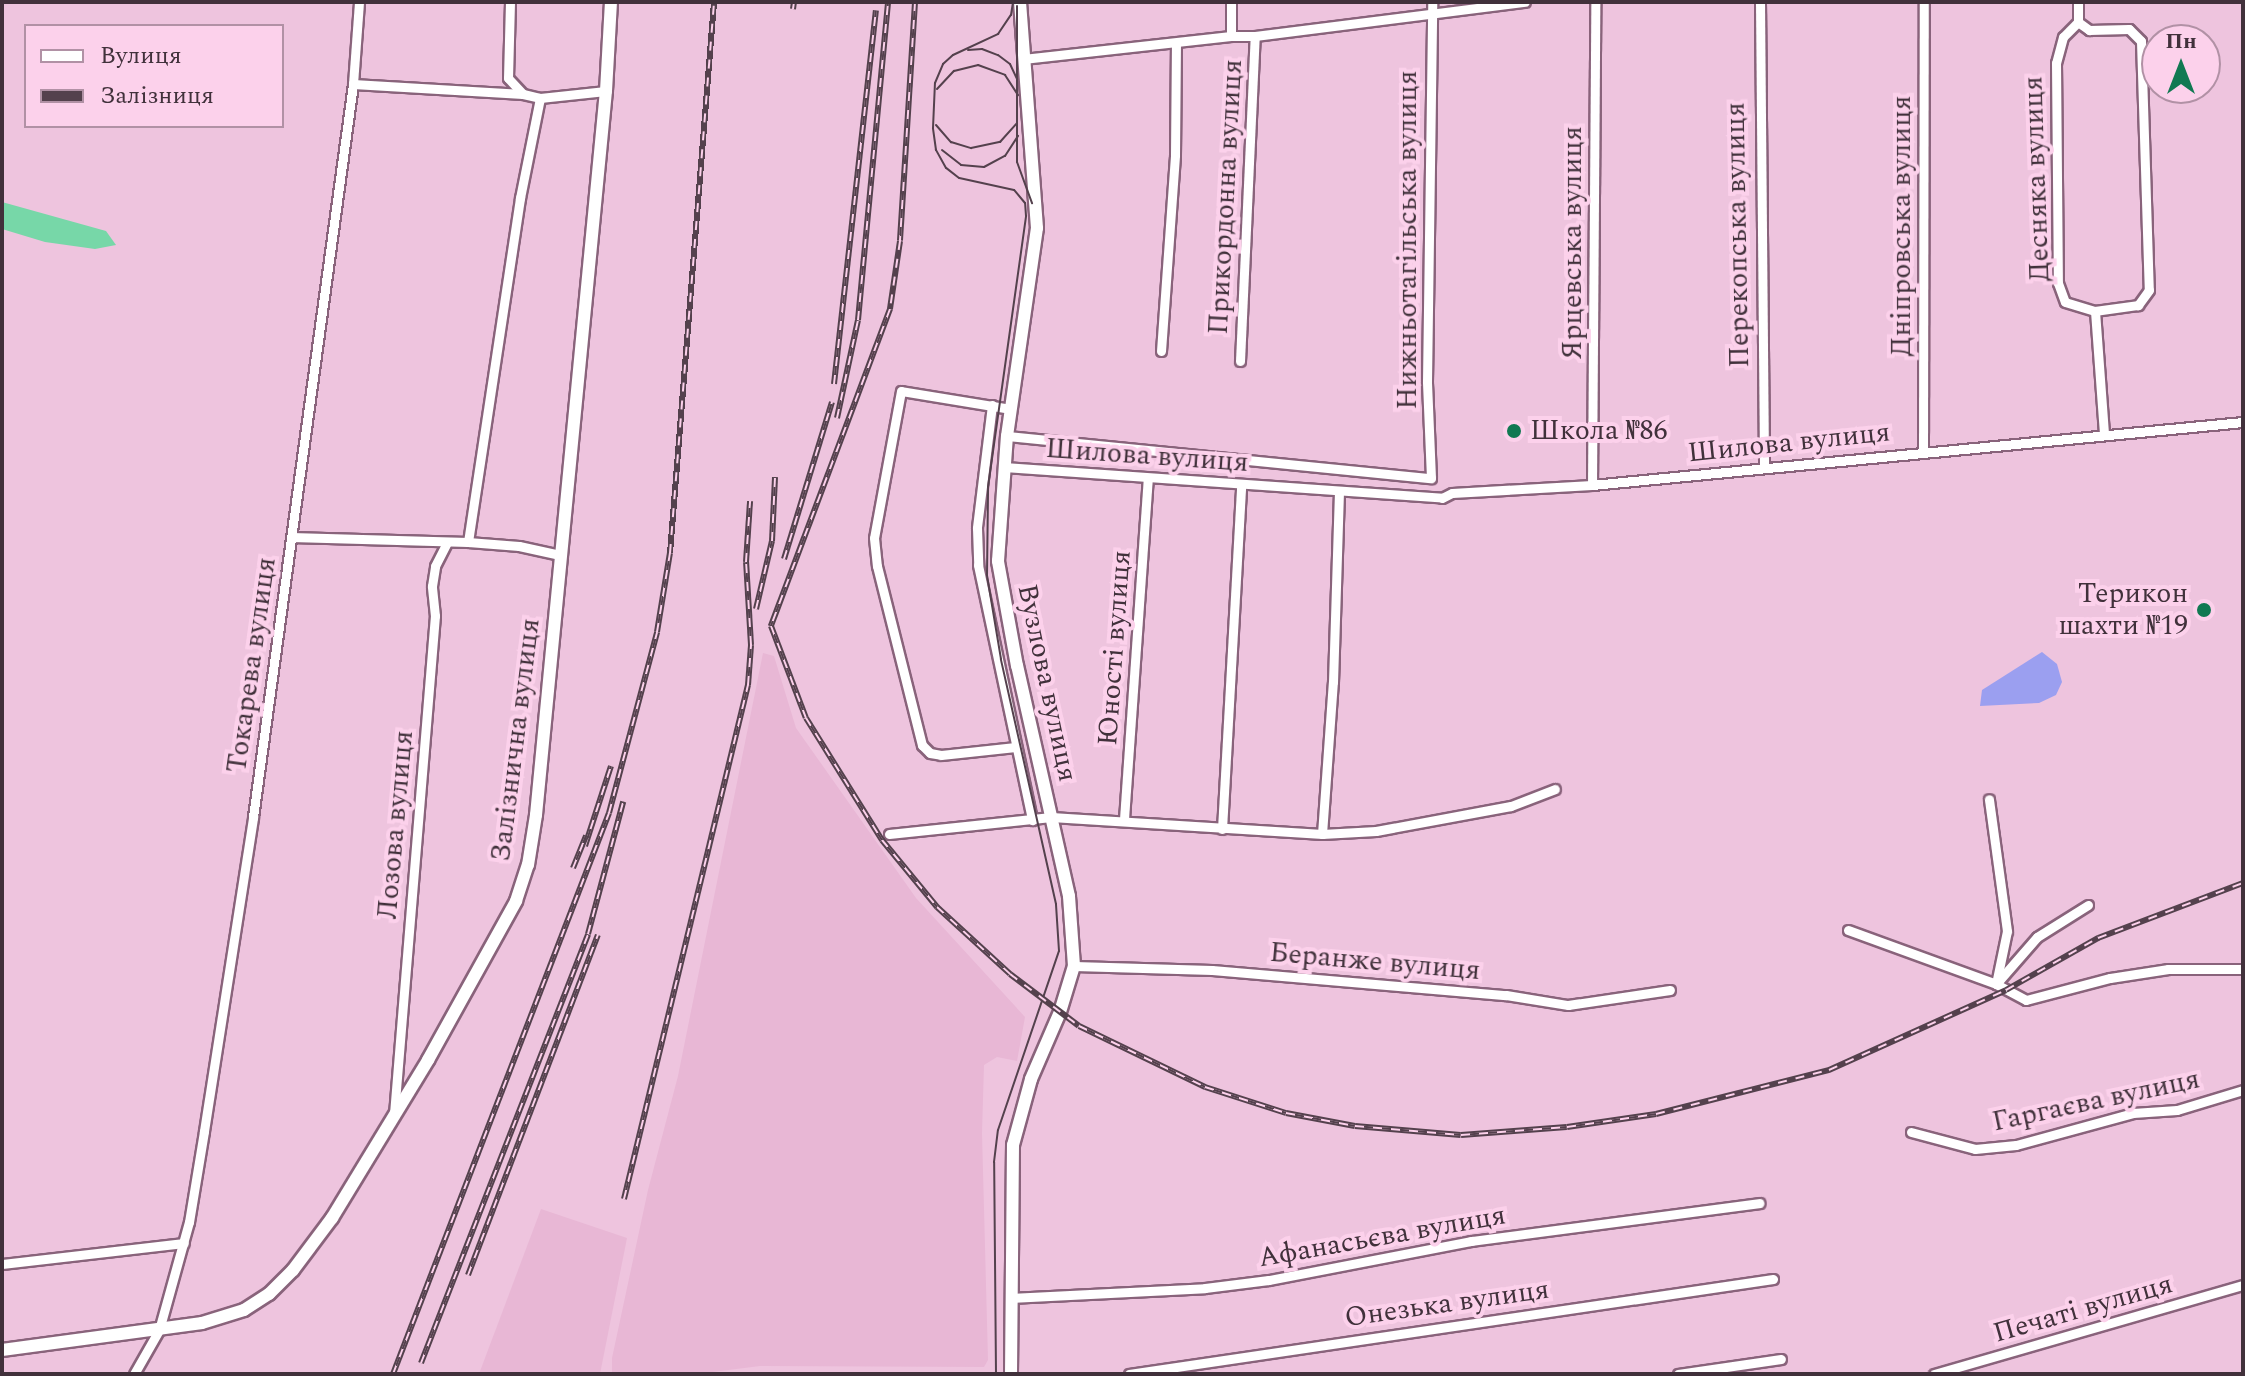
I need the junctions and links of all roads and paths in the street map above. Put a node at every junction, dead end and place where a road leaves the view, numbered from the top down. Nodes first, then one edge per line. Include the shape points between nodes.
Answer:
1 (359, 2) edge
2 (510, 2) edge
3 (611, 2) edge
4 (1020, 2) edge
5 (1231, 2) edge
6 (1432, 2) edge
7 (1525, 2) edge
8 (1595, 2) edge
9 (1760, 2) edge
10 (1924, 2) edge
11 (2078, 2) edge
12 (1432, 16) junction
13 (2078, 22) junction
14 (1231, 36) junction
15 (1255, 36) junction
16 (1176, 43) junction
17 (1023, 59) junction
18 (353, 84) junction
19 (606, 91) junction
20 (523, 94) junction
21 (540, 98) junction
22 (2095, 311) junction
23 (1161, 351) dead end
24 (1240, 361) dead end
25 (992, 405) junction
26 (1011, 409) junction
27 (2243, 422) edge
28 (2104, 435) junction
29 (1007, 436) junction
30 (1923, 451) junction
31 (1004, 467) junction
32 (1764, 467) junction
33 (1431, 478) joint
34 (1148, 480) junction
35 (1241, 485) junction
36 (1592, 485) junction
37 (1339, 492) junction
38 (291, 537) junction
39 (447, 542) junction
40 (468, 542) junction
41 (560, 555) junction
42 (1016, 747) junction
43 (1555, 789) dead end
44 (1989, 799) dead end
45 (1051, 817) junction
46 (1124, 819) junction
47 (1032, 820) junction
48 (1222, 829) junction
49 (889, 834) dead end
50 (1322, 834) junction
51 (2088, 905) dead end
52 (1848, 930) dead end
53 (1074, 966) junction
54 (2243, 969) edge
55 (1996, 984) junction
56 (1670, 990) dead end
57 (2243, 1090) edge
58 (394, 1114) junction
59 (1911, 1132) dead end
60 (1760, 1203) dead end
61 (184, 1243) junction
62 (2, 1264) edge
63 (1773, 1279) dead end
64 (2243, 1285) edge
65 (1010, 1298) junction
66 (159, 1330) junction
67 (2, 1350) edge
68 (1781, 1359) dead end
69 (134, 1374) edge
70 (1011, 1374) edge
71 (1129, 1374) edge
72 (1678, 1374) edge
73 (1934, 1374) edge

1 - 18 street, Токарева вулиця
2 - 20 street via 508,78
3 - 19 main road, Залізнична вулиця
4 - 17 main road, Вузлова вулиця
5 - 14 street, Прикордонна вулиця
6 - 12 street, Нижньотагільська вулиця
7 - 12 street
8 - 36 street, Ярцевська вулиця
9 - 32 street, Перекопська вулиця
10 - 30 street, Дніпровська вулиця
11 - 13 street
12 - 15 street
12 - 33 street, Нижньотагільська вулиця via 1427,381
13 - 22 street, Десняка вулиця via 2063,37 2056,63 2058,283 2065,302
13 - 22 street via 2089,30 2129,29 2141,41 2149,290 2138,305
14 - 15 street
14 - 16 street
15 - 24 street, Прикордонна вулиця
16 - 17 street
16 - 23 street via 1175,155
17 - 26 main road, Вузлова вулиця via 1038,216
18 - 20 street
18 - 38 street, Токарева вулиця
19 - 21 street
19 - 41 main road, Залізнична вулиця
20 - 21 street
21 - 40 street
22 - 28 street
25 - 26 street
25 - 42 street via 977,528 978,565
25 - 42 street via 901,391 874,538 922,745 941,755
26 - 29 main road, Вузлова вулиця
27 - 28 street, Шилова вулиця
28 - 30 street, Шилова вулиця
29 - 31 main road, Вузлова вулиця
29 - 33 street, Шилова вулиця
30 - 32 street, Шилова вулиця
31 - 34 street, Шилова вулиця
31 - 45 main road, Вузлова вулиця via 997,548 1000,586
32 - 36 street, Шилова вулиця
34 - 35 street, Шилова вулиця
34 - 46 street, Юності вулиця
35 - 37 street, Шилова вулиця
35 - 48 street
36 - 37 street, Шилова вулиця via 1452,493 1442,498
37 - 50 street
38 - 39 street
38 - 61 street, Токарева вулиця via 251,833
39 - 40 street
39 - 58 street, Лозова вулиця via 432,586 435,616
40 - 41 street
41 - 58 main road, Залізнична вулиця via 528,865 516,901
42 - 47 street
43 - 50 street via 1511,806 1376,831
44 - 55 street via 2007,931
45 - 46 street
45 - 47 street
45 - 53 main road, Вузлова вулиця via 1069,896
46 - 48 street
47 - 49 street
48 - 50 street
51 - 55 street via 2037,937
52 - 55 street
53 - 56 street, Беранже вулиця via 1212,970 1568,1005
53 - 65 main road via 1016,1124
54 - 55 street via 2168,969 2026,1000
57 - 59 street, Гаргаєва вулиця via 2016,1145 1975,1149
58 - 66 main road, Залізнична вулиця via 332,1218 269,1294 224,1318
60 - 65 street, Афанасьєва вулиця via 1471,1241 1269,1280
61 - 62 street
61 - 66 street, Токарева вулиця
63 - 71 street, Онезька вулиця
64 - 73 street, Печаті вулиця
65 - 70 main road
66 - 67 main road, Залізнична вулиця
66 - 69 street, Токарева вулиця
68 - 72 street

